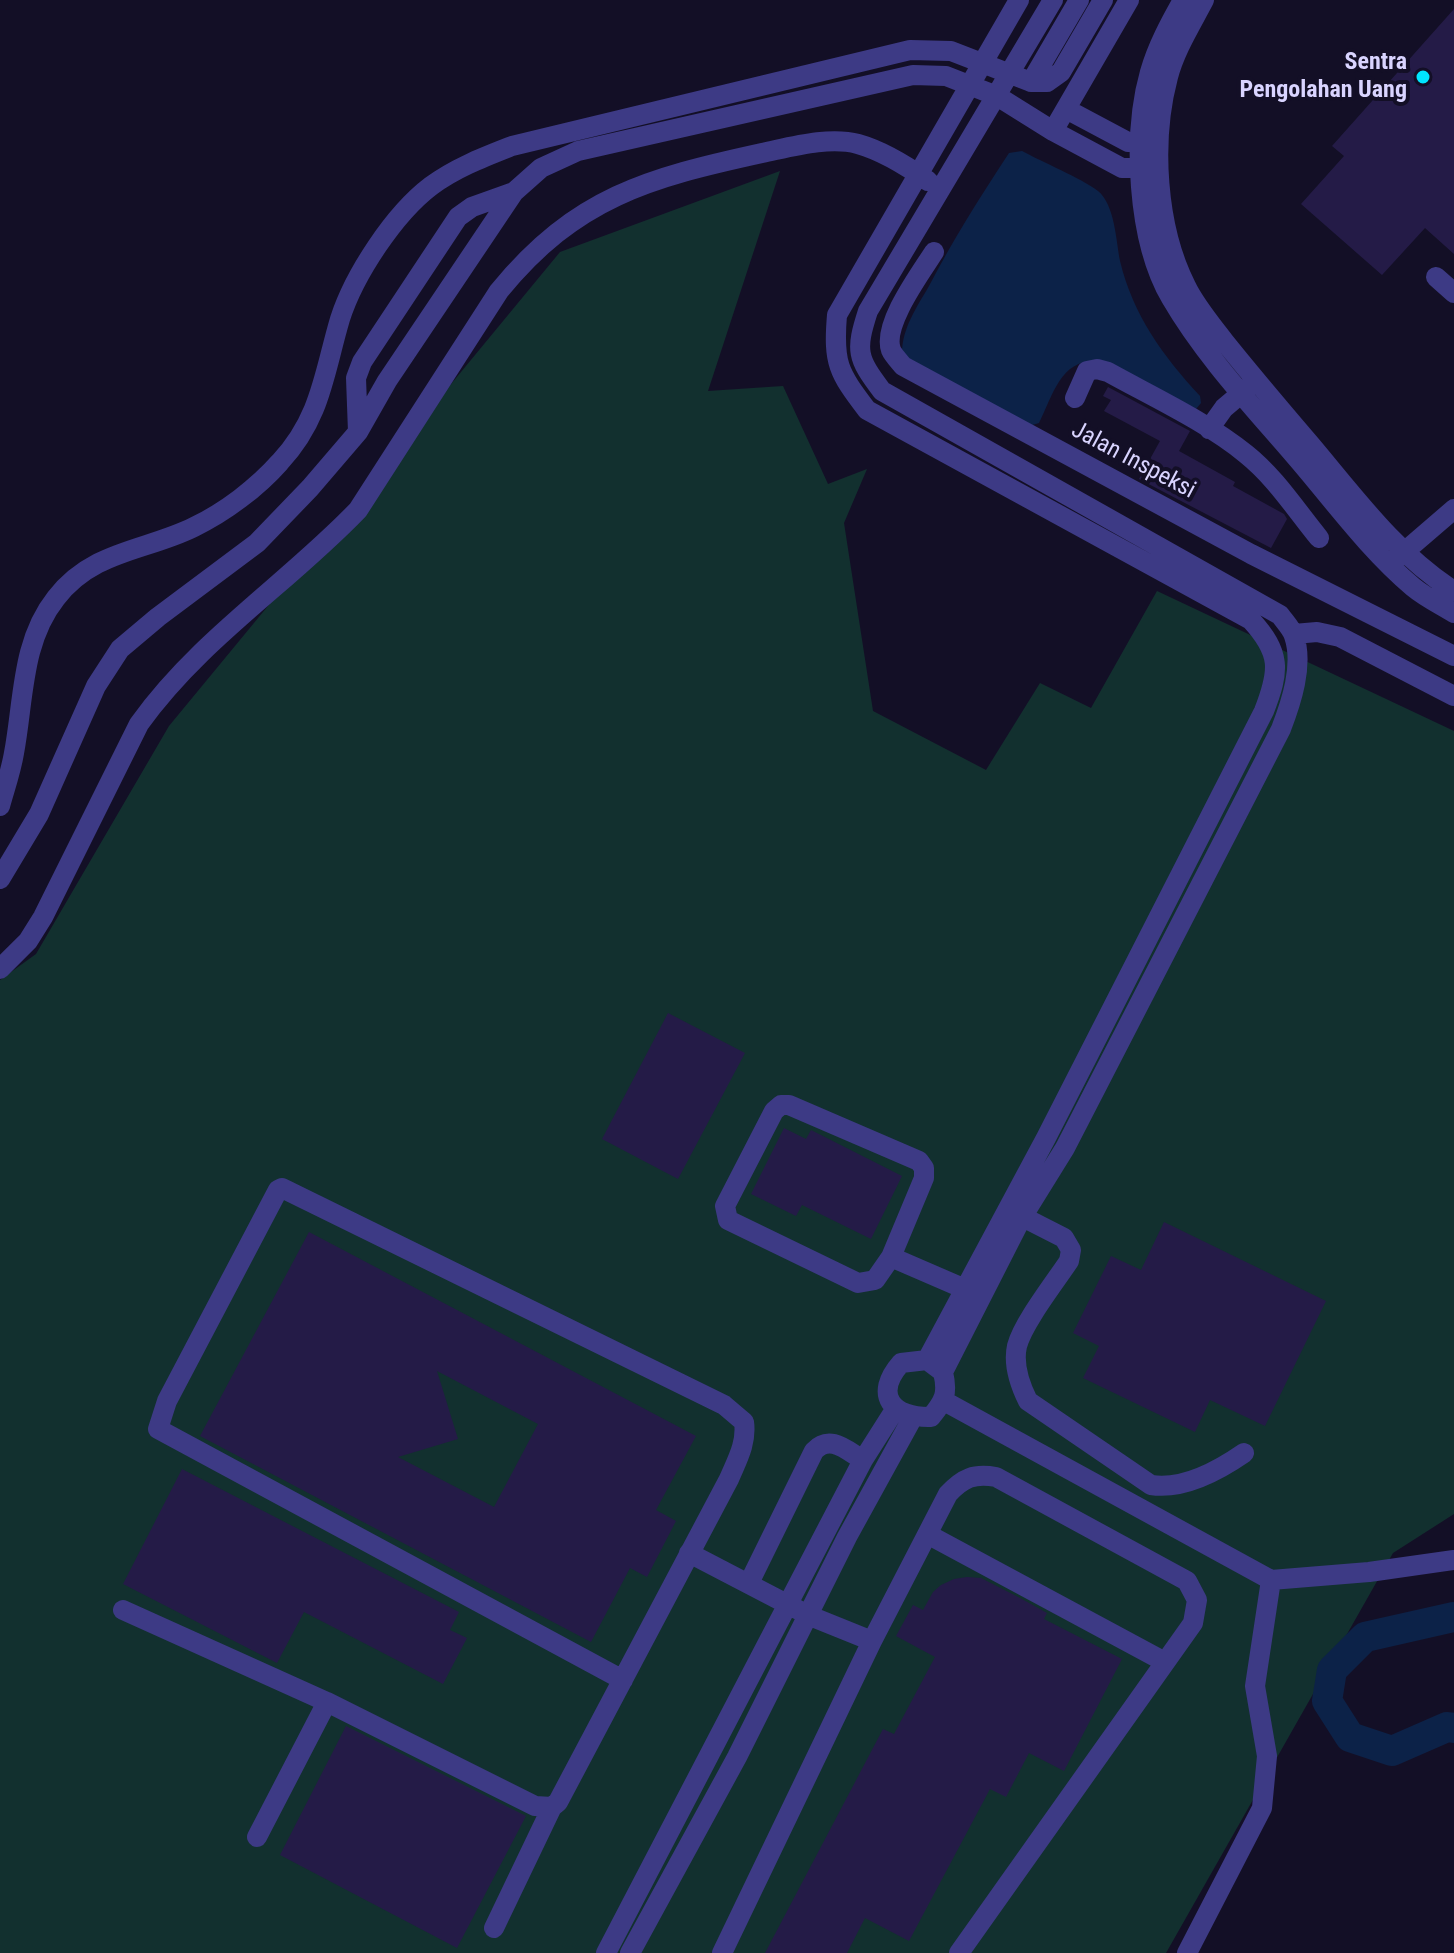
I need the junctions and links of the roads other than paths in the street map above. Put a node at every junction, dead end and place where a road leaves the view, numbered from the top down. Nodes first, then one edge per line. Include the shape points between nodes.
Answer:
1 (1019, 0) edge
2 (1053, 0) edge
3 (1079, 0) edge
4 (1103, 0) edge
5 (1129, 0) edge
6 (1183, 0) edge
7 (1204, 0) edge
8 (982, 63) junction
9 (1010, 74) junction
10 (1031, 82) junction
11 (970, 85) junction
12 (997, 96) junction
13 (1066, 109) junction
14 (1053, 131) junction
15 (1149, 142) junction
16 (1149, 167) junction
17 (918, 174) junction
18 (941, 190) junction
19 (514, 192) junction
20 (934, 252) dead end
21 (1436, 277) dead end
22 (1454, 293) edge
23 (1249, 387) junction
24 (1075, 398) dead end
25 (1209, 429) junction
26 (358, 432) junction
27 (1454, 509) edge
28 (1319, 538) dead end
29 (1397, 558) junction
30 (1454, 591) edge
31 (1454, 613) edge
32 (1294, 634) junction
33 (1454, 656) edge
34 (1454, 696) edge
35 (0, 806) edge
36 (0, 879) edge
37 (0, 969) edge
38 (1014, 1214) junction
39 (891, 1257) junction
40 (965, 1289) junction
41 (935, 1366) junction
42 (944, 1401) junction
43 (904, 1413) junction
44 (1244, 1453) dead end
45 (863, 1460) junction
46 (929, 1535) junction
47 (689, 1553) junction
48 (1454, 1560) edge
49 (1271, 1580) junction
50 (749, 1583) junction
51 (788, 1604) junction
52 (123, 1610) dead end
53 (810, 1616) junction
54 (872, 1641) junction
55 (1165, 1662) junction
56 (623, 1680) junction
57 (327, 1702) junction
58 (689, 1794) junction
59 (710, 1805) junction
60 (552, 1807) junction
61 (257, 1837) dead end
62 (494, 1928) dead end
63 (606, 1953) edge
64 (630, 1953) edge
65 (722, 1953) edge
66 (959, 1953) edge
67 (1187, 1953) edge

1 - 8 lane
2 - 9 lane
3 - 10 lane
4 - 10 lane via 1061,72 1047,82
5 - 13 lane
6 - 15 lane via 1150,72
7 - 15 lane via 1168,77
8 - 9 lane
8 - 11 lane
8 - 35 lane via 951,51 910,50 512,146 468,163 430,187 391,227 359,274 309,422 281,462 193,528 119,552 56,597 36,632
9 - 10 lane
9 - 12 lane
11 - 12 lane
11 - 17 lane
11 - 19 lane via 946,76 913,75 578,151 541,168
12 - 14 lane
12 - 18 lane
13 - 14 lane
13 - 15 lane via 1128,142
14 - 16 lane via 1122,168
15 - 16 lane
16 - 23 lane via 1143,207 1154,258 1170,296
17 - 18 lane
17 - 37 lane via 855,143 782,149 654,179 585,212 550,237 499,291 358,510 214,638 156,700 43,917
17 - 38 lane via 837,315 834,351 844,380 867,410 1251,620 1268,638 1275,662 1274,686 1264,711
18 - 32 lane via 868,311 859,337 862,365 882,391 1280,615
19 - 26 lane
19 - 26 lane via 458,217 362,362 356,378
20 - 33 lane, Jalan Inspeksi via 899,309 891,335 891,350 903,366 1251,554
21 - 22 lane
23 - 25 lane
23 - 29 lane
24 - 25 lane via 1087,371 1097,369
25 - 28 lane via 1246,453
26 - 36 lane via 257,543 120,649 96,686 39,814
27 - 29 lane
29 - 30 lane
29 - 31 lane via 1414,588
32 - 34 lane via 1340,637
32 - 38 lane via 1295,691 1281,729 1065,1148
38 - 40 lane
38 - 41 lane
38 - 44 lane via 1064,1238 1071,1250 1016,1349 1028,1401 1151,1485 1196,1478
39 - 39 lane via 875,1280 858,1283 728,1220 725,1206 781,1105 919,1161 924,1178
39 - 40 lane
40 - 41 lane
41 - 42 lane via 948,1391
41 - 43 lane via 901,1363 890,1376 888,1393
42 - 43 lane via 931,1417
42 - 49 lane
43 - 45 lane
43 - 53 lane
45 - 50 lane via 832,1442 821,1443
45 - 51 lane
46 - 54 lane
46 - 55 lane
46 - 55 lane via 959,1482 970,1476 996,1477 1187,1581 1197,1600 1193,1623
47 - 50 lane
47 - 56 lane
47 - 56 lane via 743,1446 744,1422 724,1405 279,1189 167,1401 158,1429
48 - 49 lane
49 - 67 lane via 1255,1686 1267,1756 1262,1808
50 - 51 lane
51 - 53 lane
51 - 58 lane
52 - 57 lane
53 - 54 lane
53 - 59 lane
54 - 65 lane
55 - 66 lane
56 - 60 lane
57 - 60 lane via 535,1806
57 - 61 lane
58 - 59 lane
58 - 63 lane
59 - 64 lane
60 - 62 lane

